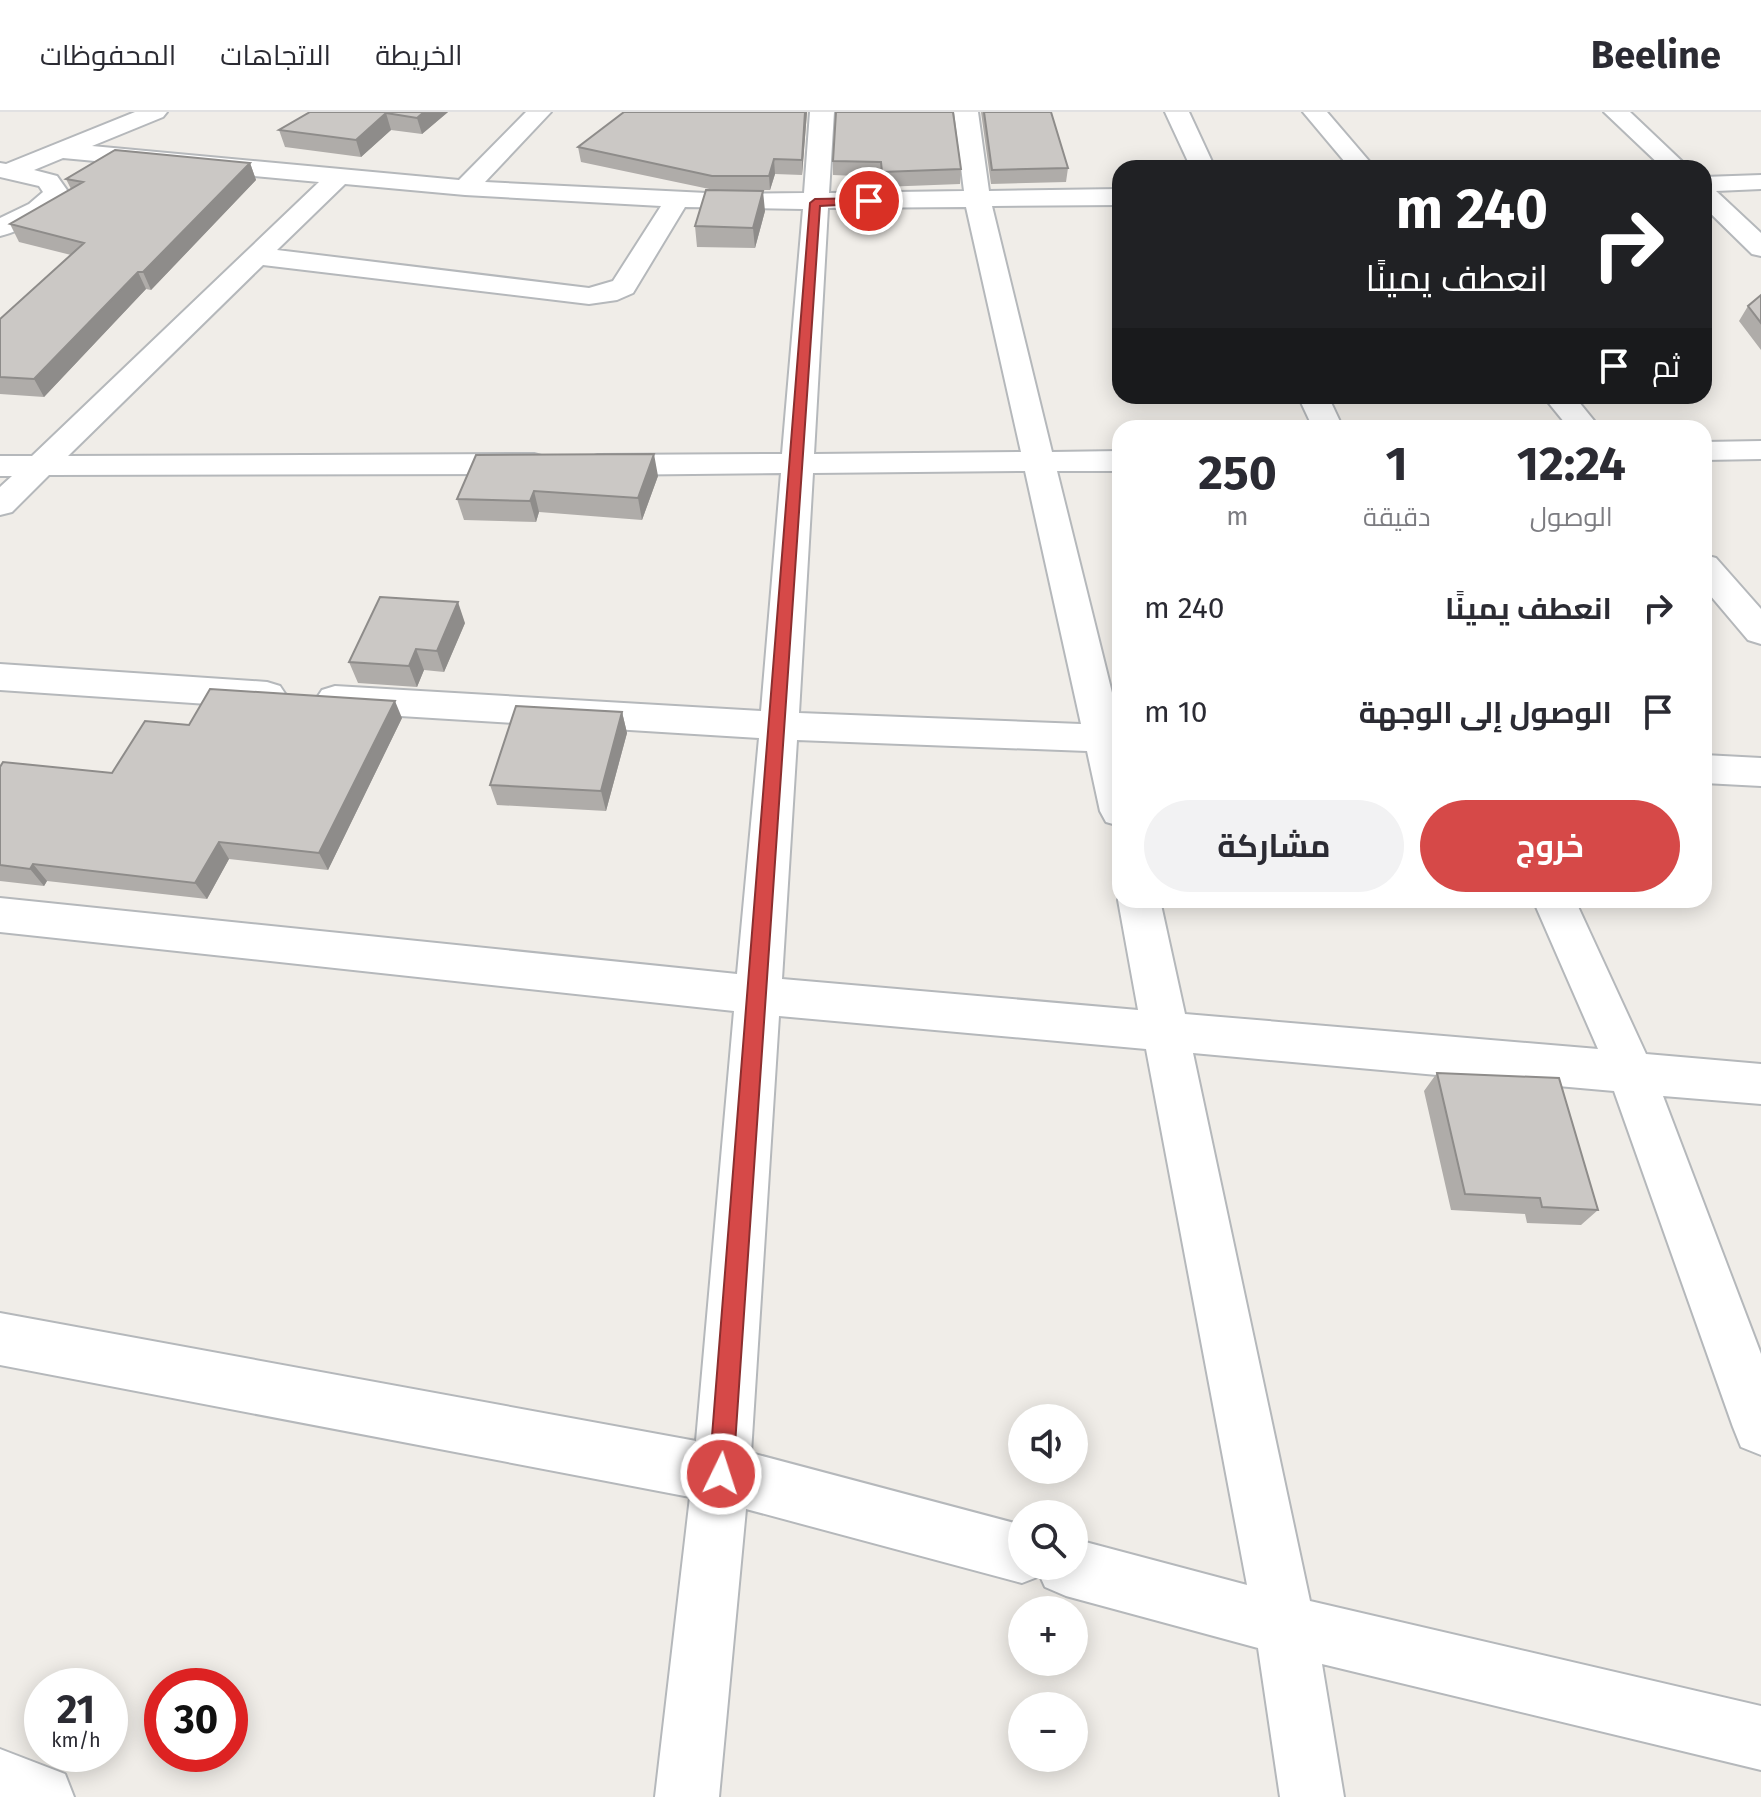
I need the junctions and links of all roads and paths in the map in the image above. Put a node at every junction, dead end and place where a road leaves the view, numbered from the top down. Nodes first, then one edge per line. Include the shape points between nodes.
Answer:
1 (155, 112) edge
2 (539, 112) edge
3 (822, 112) edge
4 (966, 112) edge
5 (1177, 112) edge
6 (1315, 112) edge
7 (1616, 112) edge
8 (62, 151) junction
9 (1199, 160) edge
10 (1356, 160) edge
11 (1668, 160) edge
12 (5, 170) edge
13 (340, 175) junction
14 (1761, 182) edge
15 (1712, 184) edge
16 (465, 188) junction
17 (1112, 197) edge
18 (977, 198) junction
19 (677, 200) junction
20 (1712, 201) edge
21 (815, 203) junction
22 (0, 228) edge
23 (1761, 248) edge
24 (257, 256) junction
25 (1565, 404) edge
26 (1578, 420) edge
27 (1761, 450) edge
28 (1712, 451) edge
29 (1112, 461) edge
30 (1039, 463) junction
31 (798, 465) junction
32 (0, 466) edge
33 (38, 466) junction
34 (0, 505) edge
35 (1712, 575) edge
36 (1761, 632) edge
37 (0, 677) edge
38 (779, 726) junction
39 (1112, 739) edge
40 (1712, 769) edge
41 (1761, 772) edge
42 (1141, 908) edge
43 (1558, 908) edge
44 (0, 915) edge
45 (756, 995) junction
46 (1167, 1030) junction
47 (1630, 1070) junction
48 (1761, 1084) edge
49 (0, 1339) edge
50 (1761, 1427) edge
51 (721, 1474) junction
52 (1008, 1550) edge
53 (1088, 1572) edge
54 (1285, 1625) junction
55 (1761, 1738) edge
56 (0, 1781) edge
57 (42, 1797) edge
58 (687, 1797) edge
59 (1312, 1797) edge

1 - 8 street
2 - 16 street
3 - 21 street
4 - 18 street
5 - 9 street
6 - 10 street
7 - 11 street
8 - 12 street
8 - 13 street
12 - 22 street via 48,181 56,193 38,209
13 - 16 street
13 - 24 street
14 - 15 street
16 - 19 street
17 - 18 street
18 - 21 street
18 - 30 street
19 - 21 street
19 - 24 street via 623,287 607,294
20 - 23 street
21 - 31 street
24 - 33 street
25 - 26 street
27 - 28 street
29 - 30 street
30 - 31 street
30 - 39 street
31 - 33 street
31 - 38 street
32 - 33 street
33 - 34 street
35 - 36 street
37 - 38 street
38 - 39 street
38 - 45 street
40 - 41 street
42 - 46 street
43 - 47 street
44 - 45 street
45 - 46 street
45 - 51 street
46 - 47 street
46 - 54 street
47 - 48 street
47 - 50 street
49 - 51 street
51 - 52 street
51 - 58 street
53 - 54 street
54 - 55 street
54 - 59 street
56 - 57 street

